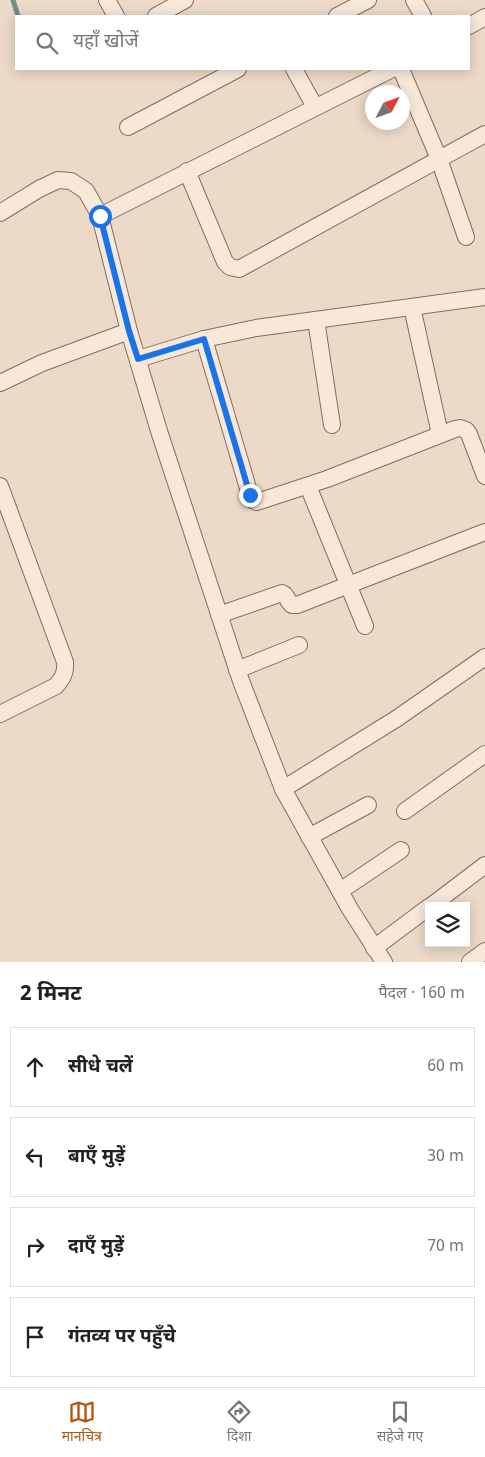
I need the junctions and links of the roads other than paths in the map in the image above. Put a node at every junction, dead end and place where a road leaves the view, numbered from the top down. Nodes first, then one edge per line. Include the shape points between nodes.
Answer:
1 (107, 0) edge
2 (185, 0) edge
3 (368, 0) edge
4 (414, 0) edge
5 (115, 15) edge
6 (158, 15) edge
7 (339, 15) edge
8 (422, 15) edge
9 (485, 17) edge
10 (470, 25) edge
11 (236, 70) edge
12 (295, 70) edge
13 (390, 70) edge
14 (402, 70) edge
15 (315, 107) junction
16 (128, 127) dead end
17 (485, 134) edge
18 (439, 159) junction
19 (188, 170) junction
20 (0, 213) edge
21 (100, 216) junction
22 (466, 236) dead end
23 (485, 297) edge
24 (412, 307) junction
25 (316, 320) junction
26 (129, 331) junction
27 (204, 339) junction
28 (138, 359) junction
29 (0, 383) edge
30 (332, 425) dead end
31 (440, 434) junction
32 (485, 476) edge
33 (0, 486) edge
34 (308, 486) junction
35 (485, 532) edge
36 (349, 586) junction
37 (219, 615) junction
38 (365, 626) dead end
39 (299, 645) dead end
40 (485, 657) edge
41 (237, 670) junction
42 (0, 714) edge
43 (485, 754) edge
44 (283, 789) junction
45 (368, 805) dead end
46 (405, 811) dead end
47 (309, 837) junction
48 (401, 850) dead end
49 (485, 865) edge
50 (340, 891) junction
51 (435, 902) edge
52 (425, 910) edge
53 (374, 948) junction
54 (485, 951) edge
55 (384, 962) edge
56 (470, 962) edge

1 - 5 street
2 - 6 street
3 - 7 street
4 - 8 street
9 - 10 street
11 - 16 street
12 - 15 street
13 - 15 street
14 - 18 street
15 - 19 street
17 - 18 street
18 - 19 street via 239,269 225,262
18 - 22 street
19 - 21 street
20 - 21 street via 58,180 71,181 86,191
21 - 26 street
23 - 24 street
24 - 25 street
24 - 31 street
25 - 27 street
25 - 30 street
26 - 28 street
26 - 29 street via 42,363
27 - 28 street
27 - 34 street via 253,500 262,502
28 - 37 street
31 - 32 street via 460,428 466,430
31 - 34 street
33 - 42 street via 66,662 66,670 56,686
34 - 36 street
35 - 36 street
36 - 37 street via 292,606 284,594 278,594
36 - 38 street
37 - 41 street
39 - 41 street
40 - 44 street via 396,719
41 - 44 street
43 - 46 street
44 - 47 street
45 - 47 street
47 - 50 street
48 - 50 street
49 - 51 street
50 - 53 street
52 - 53 street
53 - 55 street
54 - 56 street

